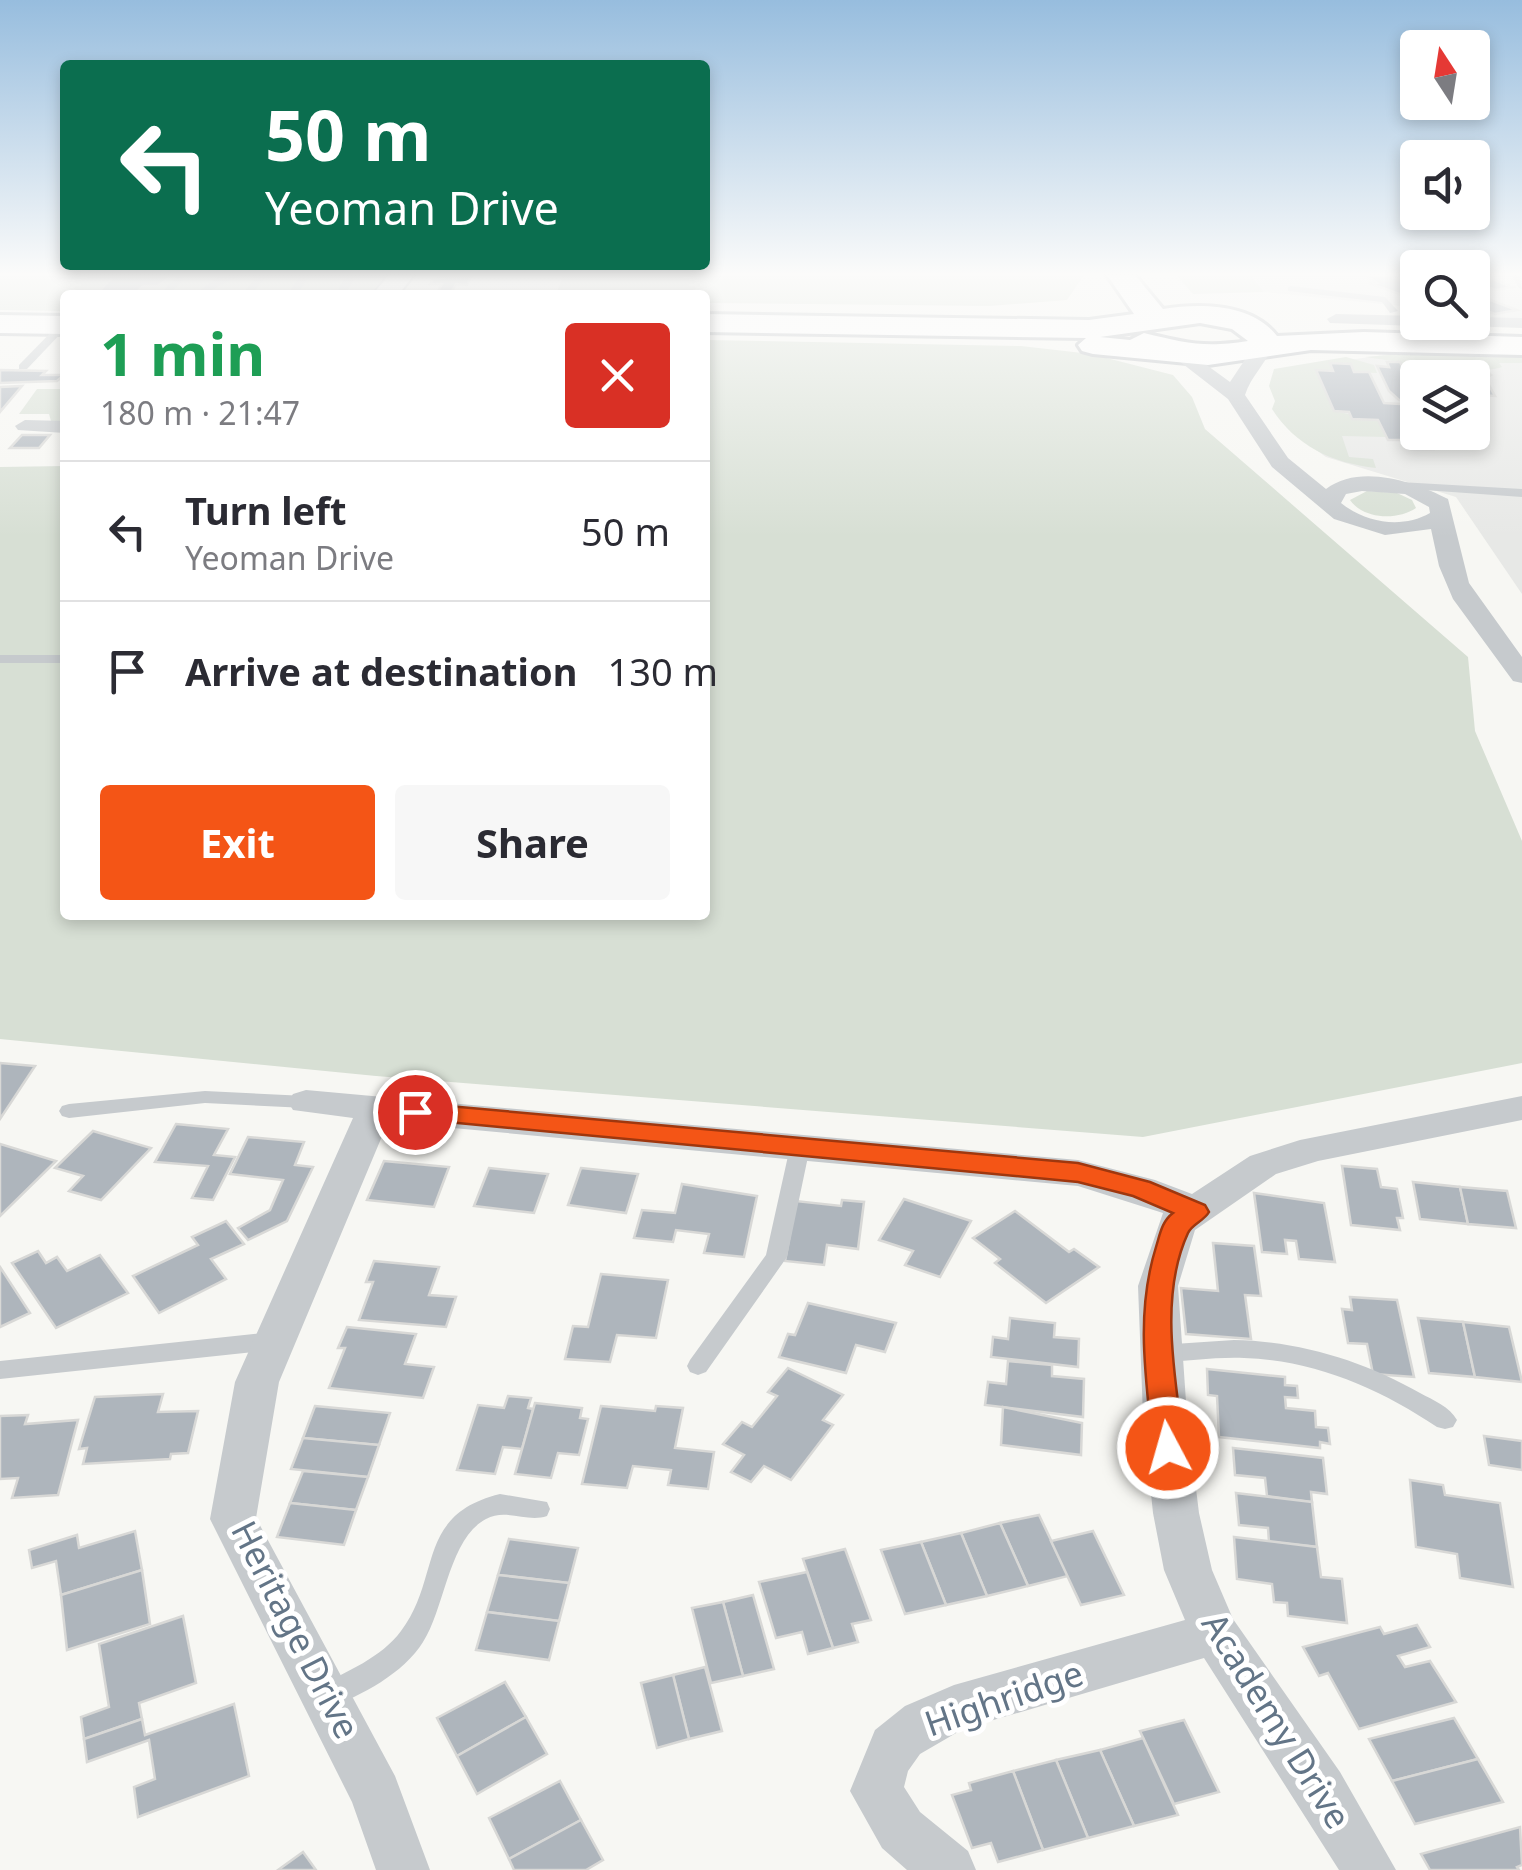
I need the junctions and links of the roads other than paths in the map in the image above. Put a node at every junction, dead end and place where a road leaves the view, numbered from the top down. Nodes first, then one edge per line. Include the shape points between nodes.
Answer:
1 (26, 362) edge
2 (1189, 362) edge
3 (1254, 362) edge
4 (22, 367) dead end
5 (1235, 395) junction
6 (25, 427) dead end
7 (60, 427) edge
8 (1276, 452) junction
9 (1395, 485) junction
10 (1516, 493) edge
11 (1329, 502) junction
12 (1442, 513) junction
13 (1390, 528) junction
14 (1446, 558) junction
15 (0, 659) edge
16 (60, 660) edge
17 (1522, 675) edge
18 (306, 1102) joint
19 (376, 1108) junction
20 (1522, 1108) edge
21 (69, 1111) dead end
22 (800, 1147) junction
23 (1196, 1212) junction
24 (275, 1340) junction
25 (1158, 1354) junction
26 (698, 1366) dead end
27 (0, 1370) edge
28 (1445, 1420) dead end
29 (538, 1510) dead end
30 (1215, 1634) junction
31 (328, 1696) junction
32 (403, 1870) edge
33 (950, 1870) edge
34 (1369, 1870) edge

1 - 4 lane
2 - 5 street
3 - 5 street
5 - 8 street
6 - 7 street
8 - 9 street
8 - 11 street via 1294,476
9 - 10 lane
9 - 11 street via 1346,486
9 - 12 street via 1428,495
10 - 12 lane via 1468,499
11 - 13 street via 1356,521
12 - 13 street via 1421,526
12 - 14 street
13 - 14 street via 1423,540
14 - 17 street via 1464,598
15 - 16 lane
18 - 19 street
18 - 21 lane via 205,1097
19 - 22 street
19 - 24 street, Heritage Drive
20 - 23 street, Academy Drive via 1313,1149 1263,1165
22 - 23 street via 1078,1172
22 - 26 lane via 776,1257
23 - 25 street, Academy Drive via 1177,1223 1158,1286
24 - 27 lane
24 - 31 street, Heritage Drive via 257,1382 233,1520
25 - 28 lane via 1254,1349 1295,1356 1352,1373
25 - 30 street, Academy Drive via 1176,1513 1188,1570
29 - 31 lane via 500,1504 476,1510 459,1525 406,1646
30 - 33 street, Highridge via 954,1708 914,1726 884,1755 876,1791 900,1830
30 - 34 street, Academy Drive
31 - 32 street, Heritage Drive via 376,1794

